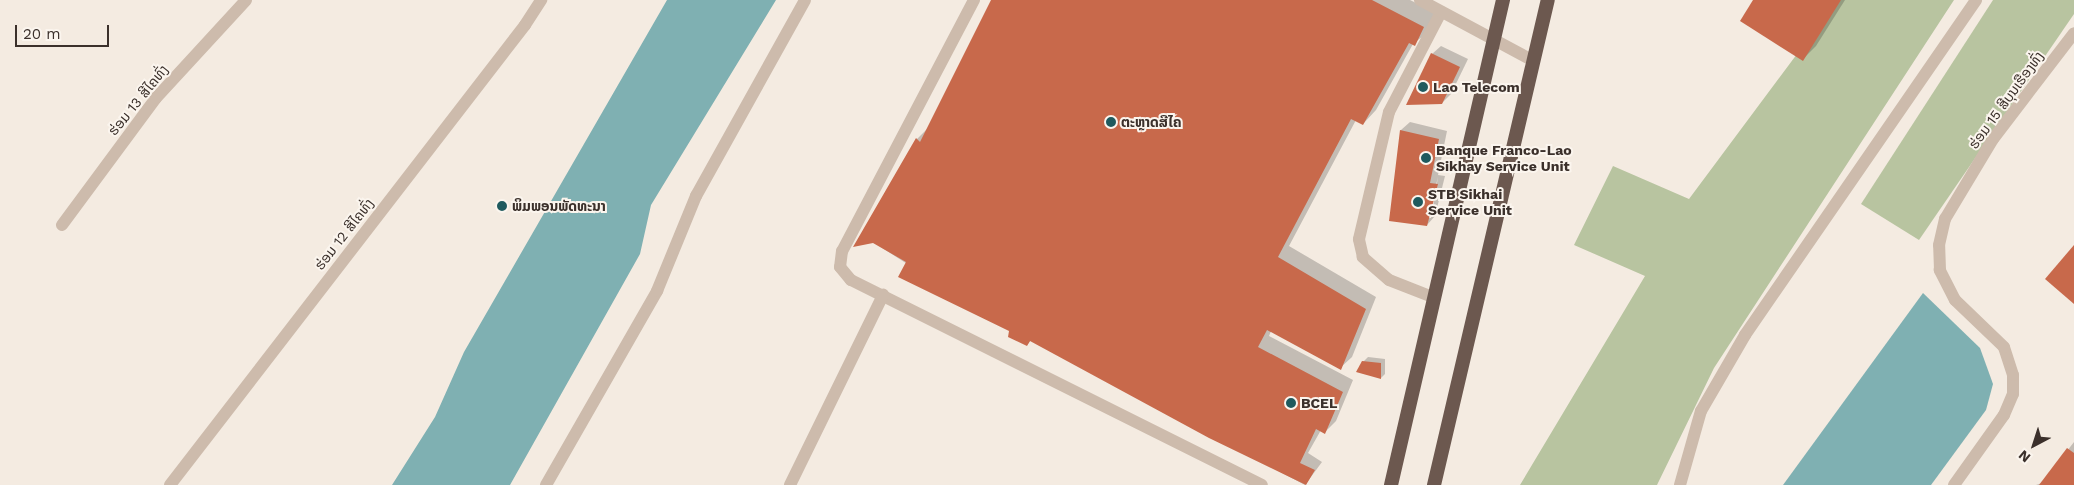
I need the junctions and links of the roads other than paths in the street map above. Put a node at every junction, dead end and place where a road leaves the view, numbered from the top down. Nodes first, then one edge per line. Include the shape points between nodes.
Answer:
1 (246, 0) edge
2 (540, 0) edge
3 (806, 0) edge
4 (974, 0) edge
5 (1420, 0) edge
6 (1503, 0) edge
7 (1548, 0) edge
8 (1976, 0) edge
9 (1441, 12) junction
10 (2074, 33) edge
11 (1493, 41) junction
12 (1532, 60) junction
13 (62, 225) dead end
14 (883, 295) junction
15 (1435, 298) junction
16 (170, 485) edge
17 (546, 485) edge
18 (790, 485) edge
19 (1262, 485) edge
20 (1390, 485) edge
21 (1434, 485) edge
22 (1680, 485) edge
23 (1954, 485) edge

1 - 13 street, ຮ່ອມ 13 ສີໄຄທົ່ງ via 156,98
2 - 16 street, ຮ່ອມ 12 ສີໄຄທົ່ງ via 519,33
3 - 17 street via 696,196 657,291
4 - 14 street via 842,251 840,268 851,280
5 - 9 street
6 - 11 highway
7 - 12 highway
8 - 22 street via 1744,335 1701,411
9 - 11 street
9 - 15 street via 1389,112 1359,239 1363,257 1389,280
10 - 23 street, ຮ່ອມ 15 ສີບຸນເຮືອງທົ່ງ via 1993,139 1944,219 1939,245 1940,270 1955,300 2004,347 2013,375 2013,394 2004,415
11 - 12 street
11 - 15 highway
12 - 21 highway
14 - 18 street
14 - 19 street
15 - 20 highway

